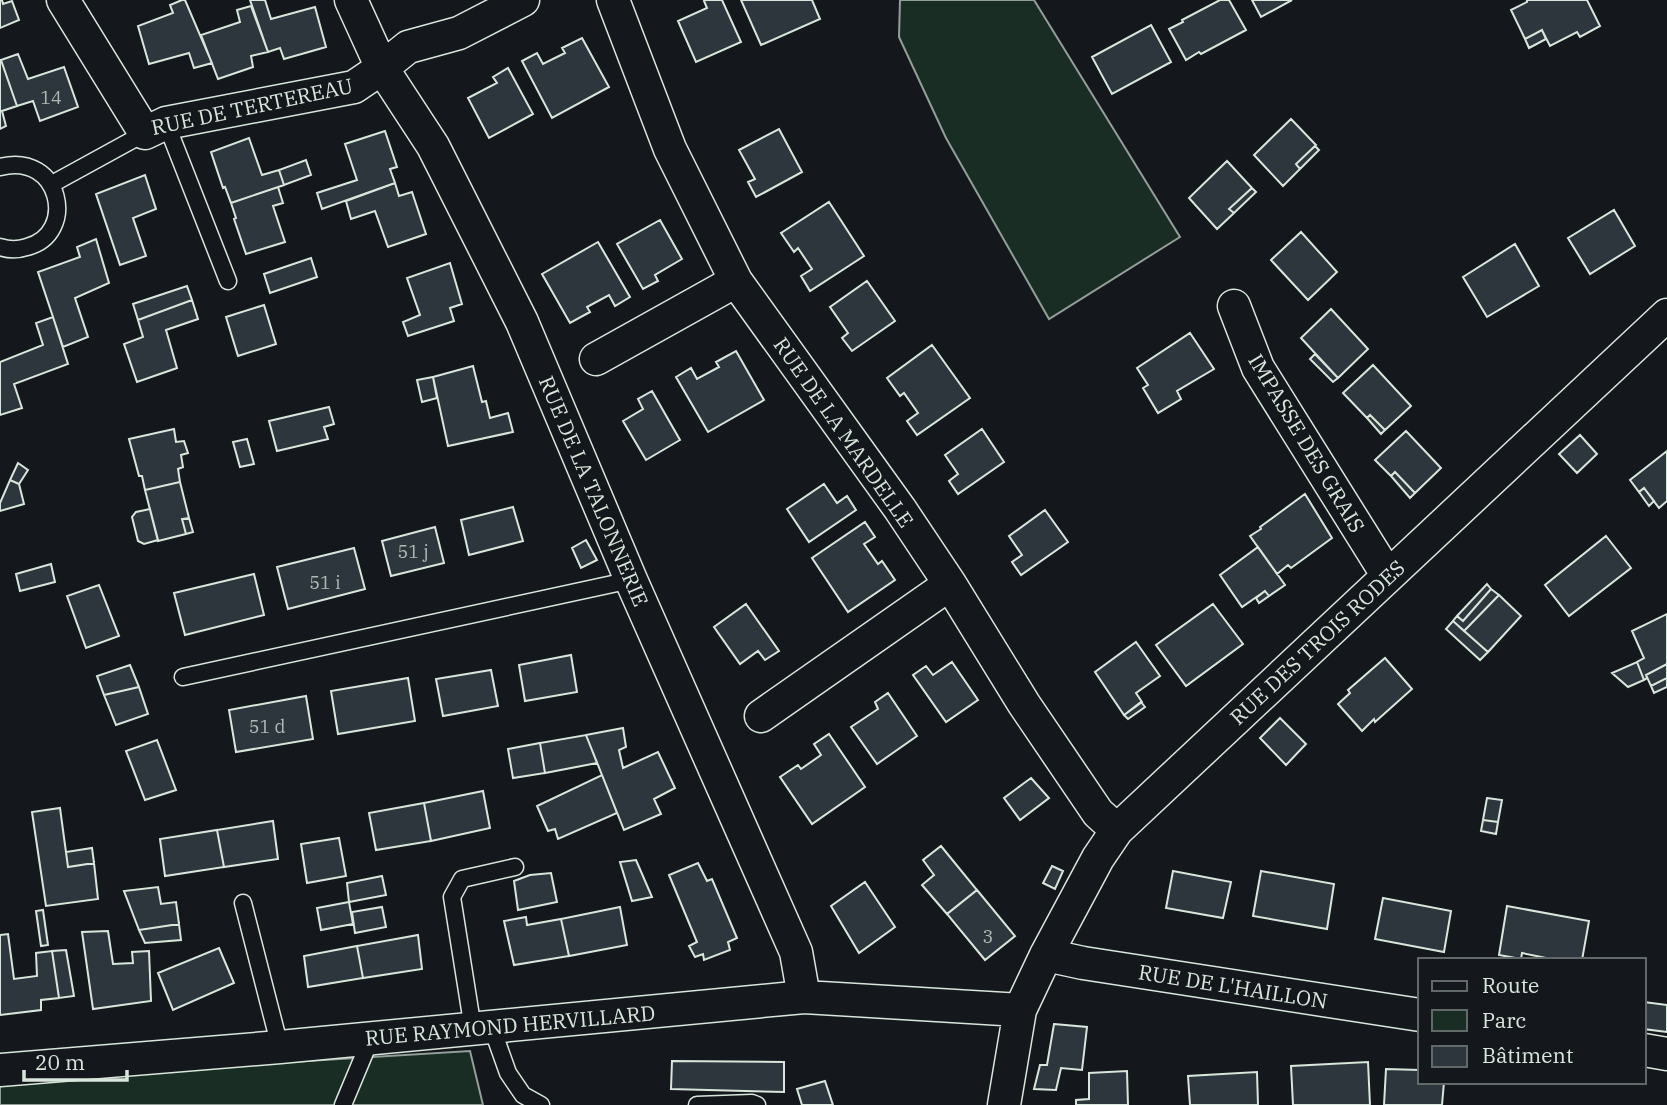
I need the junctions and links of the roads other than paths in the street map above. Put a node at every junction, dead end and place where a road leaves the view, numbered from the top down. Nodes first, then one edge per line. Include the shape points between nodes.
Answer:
1 (63, 0) edge
2 (351, 0) edge
3 (523, 0) edge
4 (613, 0) edge
5 (382, 68) junction
6 (156, 128) junction
7 (0, 167) edge
8 (52, 184) junction
9 (0, 247) edge
10 (228, 281) dead end
11 (736, 281) junction
12 (1234, 306) dead end
13 (1667, 315) edge
14 (596, 359) dead end
15 (1388, 576) junction
16 (631, 580) junction
17 (950, 584) junction
18 (183, 677) dead end
19 (761, 716) dead end
20 (1117, 830) junction
21 (515, 867) dead end
22 (243, 903) dead end
23 (1046, 955) junction
24 (804, 997) junction
25 (1020, 1010) junction
26 (1418, 1015) edge
27 (482, 1029) junction
28 (371, 1038) junction
29 (280, 1047) junction
30 (1646, 1050) edge
31 (1667, 1054) edge
32 (0, 1070) edge
33 (343, 1105) edge
34 (541, 1105) edge
35 (696, 1105) edge
36 (757, 1105) edge
37 (1004, 1105) edge

1 - 6 street, RUE DE TERTEREAU
2 - 5 street, RUE DE LA TALONNERIE
3 - 5 street via 459,33 408,47
4 - 11 street, RUE DE LA MARDELLE via 670,149
5 - 6 street, RUE DE TERTEREAU via 354,87
5 - 16 street, RUE DE LA TALONNERIE via 433,146 522,322
6 - 8 lane
6 - 10 lane
7 - 8 lane via 26,165
8 - 9 lane via 57,211 45,237 18,250
11 - 14 street
11 - 17 street, RUE DE LA MARDELLE
12 - 15 street, IMPASSE DES GRAIS via 1258,368
13 - 15 street, RUE DES TROIS RODES
15 - 20 street, RUE DES TROIS RODES
16 - 18 lane
16 - 24 street, RUE DE LA TALONNERIE via 796,952
17 - 19 street
17 - 20 street, RUE DE LA MARDELLE via 1046,737 1098,813
20 - 23 street, RUE DES TROIS RODES
21 - 27 lane via 462,879 452,897
22 - 29 lane
23 - 25 street, RUE DES TROIS RODES
23 - 26 street, RUE DE L'HAILLON
24 - 25 street, RUE RAYMOND HERVILLARD
24 - 27 street, RUE RAYMOND HERVILLARD
25 - 37 street, RUE DES TROIS RODES
27 - 28 street, RUE RAYMOND HERVILLARD
27 - 34 lane via 523,1095
28 - 29 street, RUE RAYMOND HERVILLARD
28 - 33 lane
29 - 32 street, RUE RAYMOND HERVILLARD
30 - 31 street
35 - 36 lane

